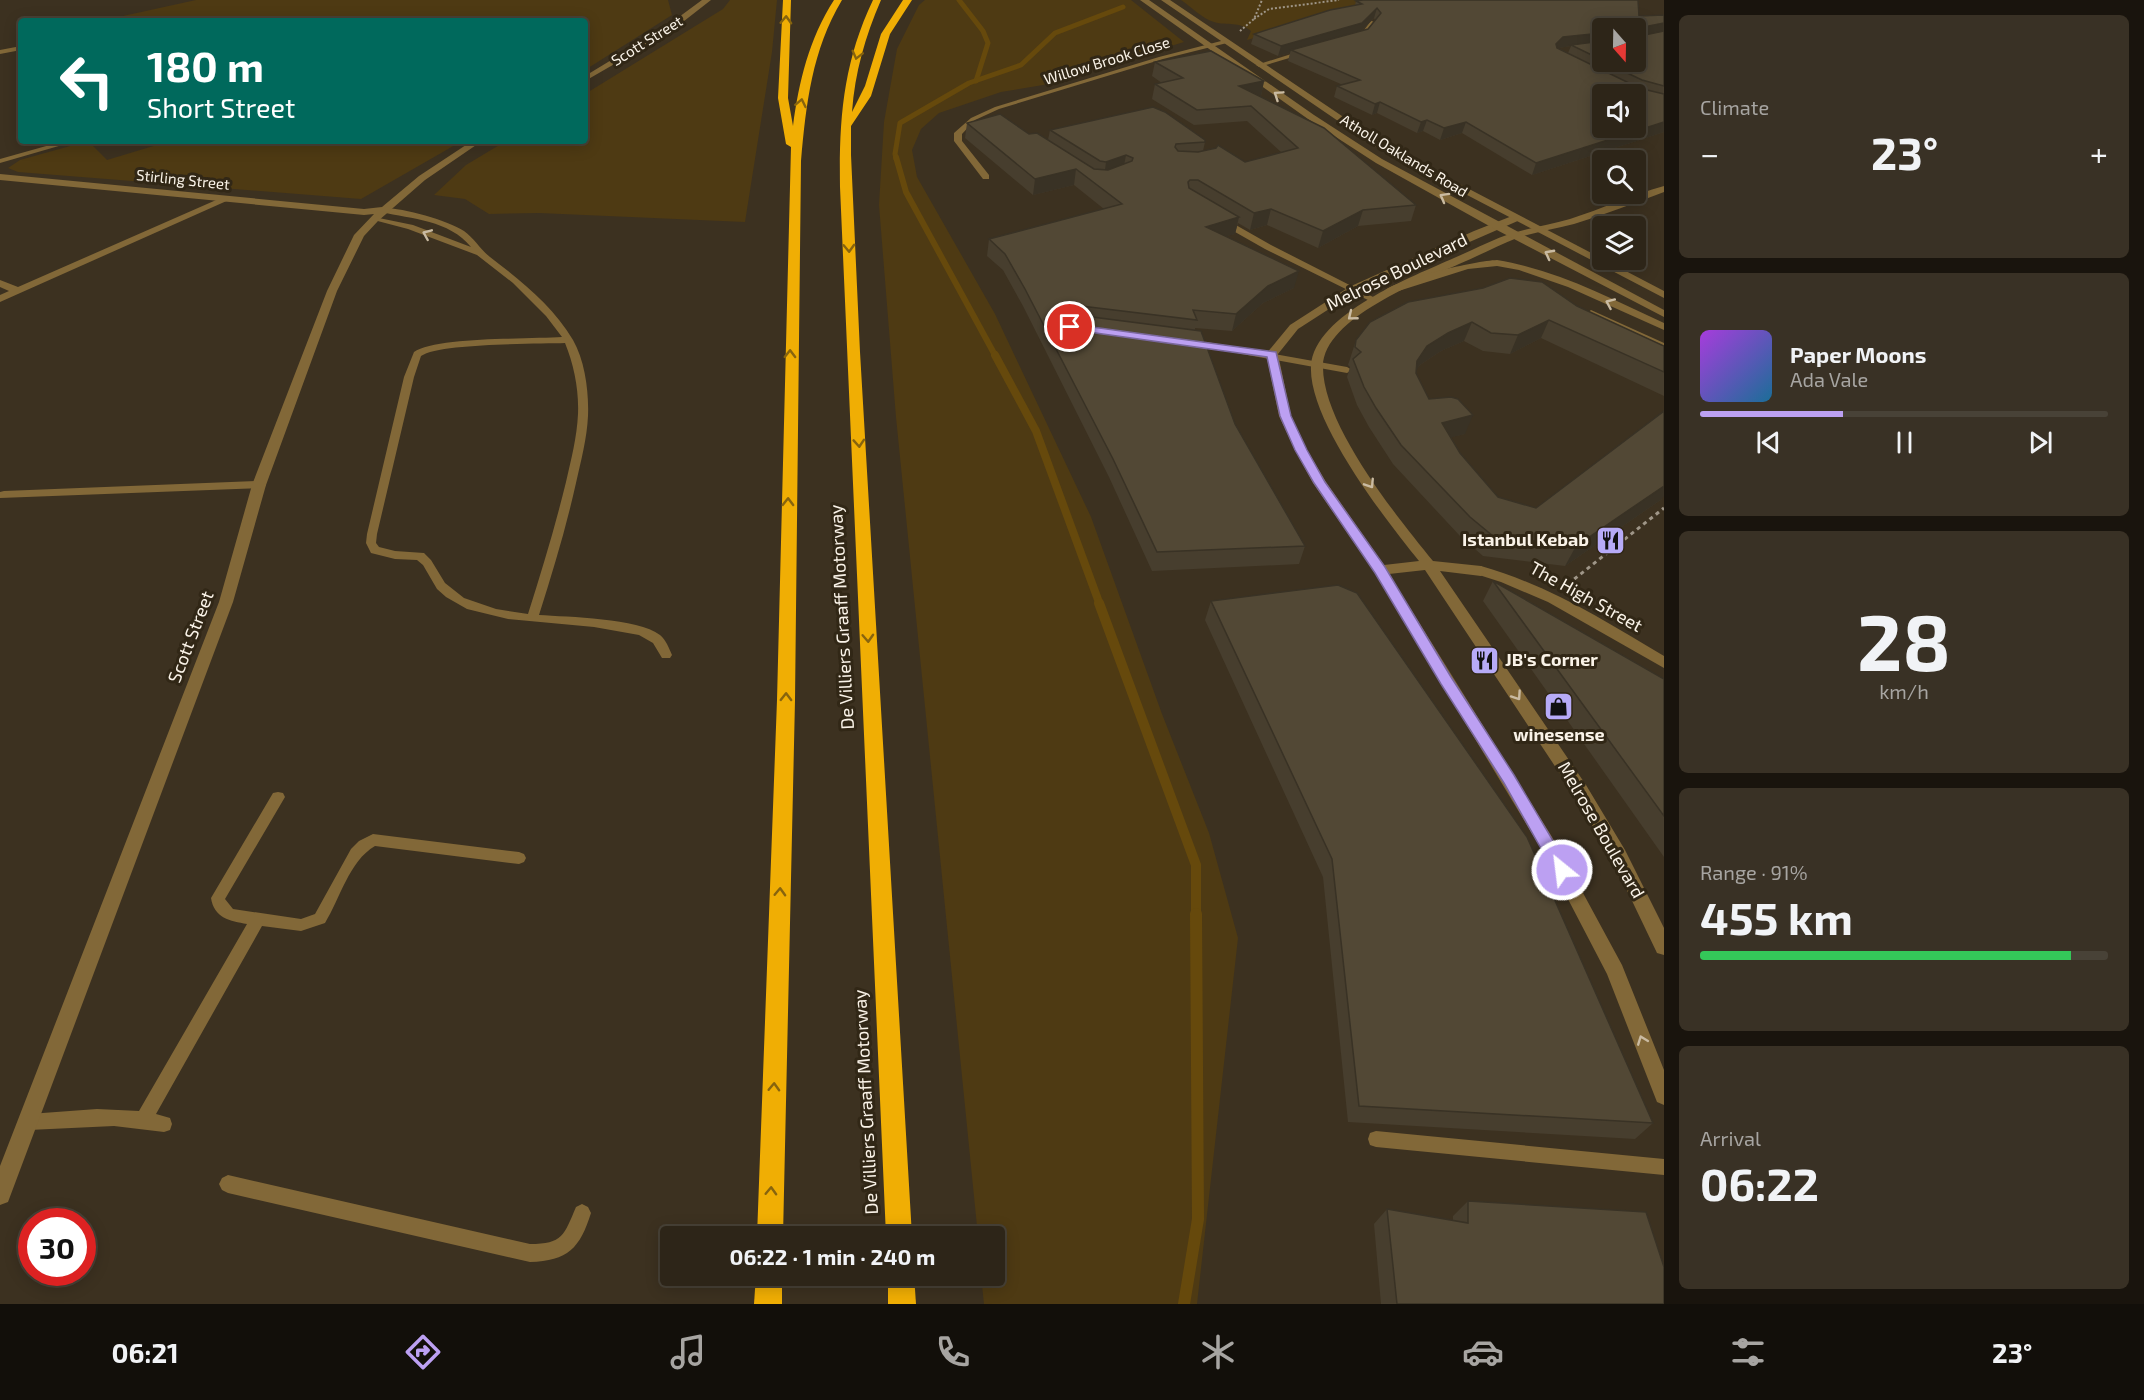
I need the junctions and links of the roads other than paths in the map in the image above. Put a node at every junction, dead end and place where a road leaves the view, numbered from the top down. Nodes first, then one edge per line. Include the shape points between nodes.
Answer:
1 (707, 0) edge
2 (787, 0) edge
3 (838, 0) edge
4 (877, 0) edge
5 (908, 0) edge
6 (1144, 0) edge
7 (1165, 0) edge
8 (1372, 22) edge
9 (1351, 39) edge
10 (1225, 42) junction
11 (1207, 46) junction
12 (18, 49) edge
13 (1316, 49) edge
14 (0, 52) edge
15 (1259, 65) junction
16 (588, 77) edge
17 (845, 127) junction
18 (61, 144) edge
19 (473, 144) edge
20 (0, 161) edge
21 (795, 161) junction
22 (0, 177) edge
23 (986, 177) dead end
24 (1664, 189) edge
25 (226, 199) junction
26 (374, 214) junction
27 (1216, 217) edge
28 (1516, 218) junction
29 (1495, 225) junction
30 (1537, 229) junction
31 (1514, 236) junction
32 (480, 253) junction
33 (0, 283) edge
34 (1353, 289) junction
35 (17, 291) junction
36 (1389, 291) junction
37 (1664, 295) edge
38 (0, 299) edge
39 (1375, 300) junction
40 (1579, 308) edge
41 (1664, 314) edge
42 (1664, 327) edge
43 (568, 340) junction
44 (1178, 340) edge
45 (1664, 346) edge
46 (1272, 354) junction
47 (1317, 366) junction
48 (1347, 370) dead end
49 (259, 485) junction
50 (4, 495) dead end
51 (1430, 565) junction
52 (1380, 570) junction
53 (532, 618) junction
54 (666, 655) dead end
55 (1664, 663) edge
56 (278, 797) dead end
57 (519, 858) dead end
58 (258, 920) junction
59 (1664, 947) edge
60 (1664, 1095) edge
61 (144, 1119) junction
62 (29, 1122) junction
63 (164, 1124) dead end
64 (1376, 1139) dead end
65 (1664, 1167) edge
66 (228, 1185) dead end
67 (0, 1194) edge
68 (582, 1213) dead end
69 (770, 1226) edge
70 (899, 1226) edge
71 (769, 1286) edge
72 (901, 1286) edge
73 (768, 1304) edge
74 (902, 1304) edge

1 - 16 street, Scott Street via 667,30
21 -> 2 highway via 783,98
21 -> 3 highway via 808,70
4 -> 17 highway, De Villiers Graaff Motorway via 862,36
5 - 17 highway via 892,19 883,40 865,104
6 - 11 street, Atholl Oaklands Road
7 - 10 street, Atholl Oaklands Road
8 - 9 lane via 1362,36
10 - 11 lane, Willow Brook Close
10 - 15 street, Atholl Oaklands Road
11 - 23 lane, Willow Brook Close via 997,108 973,119 958,133 958,141
29 -> 11 street, Atholl Oaklands Road via 1379,161
12 - 14 lane
13 - 15 lane
15 - 28 street, Atholl Oaklands Road via 1382,147
17 -> 70 highway, De Villiers Graaff Motorway via 853,372
18 - 20 lane
19 - 26 street, Scott Street
69 -> 21 highway via 786,700
22 - 25 street, Stirling Street
24 - 30 street, Melrose Boulevard
25 - 26 street, Stirling Street
25 - 35 street
32 -> 26 lane
26 - 32 lane via 429,220 457,229
26 - 49 street, Scott Street via 359,235 332,291
27 - 34 lane
28 - 29 street, Melrose Boulevard
28 - 30 street, Atholl Oaklands Road
29 - 31 street, Atholl Oaklands Road
29 - 34 street, Melrose Boulevard
30 - 31 street, Melrose Boulevard
30 - 37 street, Atholl Oaklands Road
31 - 36 street, Melrose Boulevard
41 -> 31 street, Atholl Oaklands Road
32 - 43 lane via 537,299
33 - 35 street
34 - 39 lane
34 - 46 street, Melrose Boulevard via 1294,327
35 - 38 street
36 - 39 street, Melrose Boulevard
42 -> 36 street via 1553,278 1511,265 1479,264
39 -> 47 street, Melrose Boulevard via 1330,335
40 - 45 lane
43 - 53 lane via 576,358 583,415 557,541
43 - 53 lane via 441,347 420,352 409,377 372,534 371,543 382,554 424,559 439,584 458,599 512,617
44 - 46 lane
46 - 47 lane
46 - 52 street via 1285,416 1301,450
47 - 48 lane
47 -> 51 street, Melrose Boulevard via 1319,389 1330,422 1391,518
49 - 50 street
49 - 62 street, Scott Street via 226,602
51 - 52 street, The High Street
51 - 55 street, The High Street via 1512,579 1552,597
51 -> 59 street, Melrose Boulevard via 1580,790
60 -> 52 street via 1615,971 1551,850
53 - 54 lane via 641,632 662,644
56 - 58 lane via 218,898 229,915
57 - 58 lane via 373,840 362,844 320,919 301,925
58 - 61 lane
61 - 62 lane
61 - 63 lane
62 - 67 street, Scott Street
64 - 65 lane
66 - 68 lane via 530,1253 548,1254 561,1249 575,1233
71 - 73 highway
72 - 74 highway

